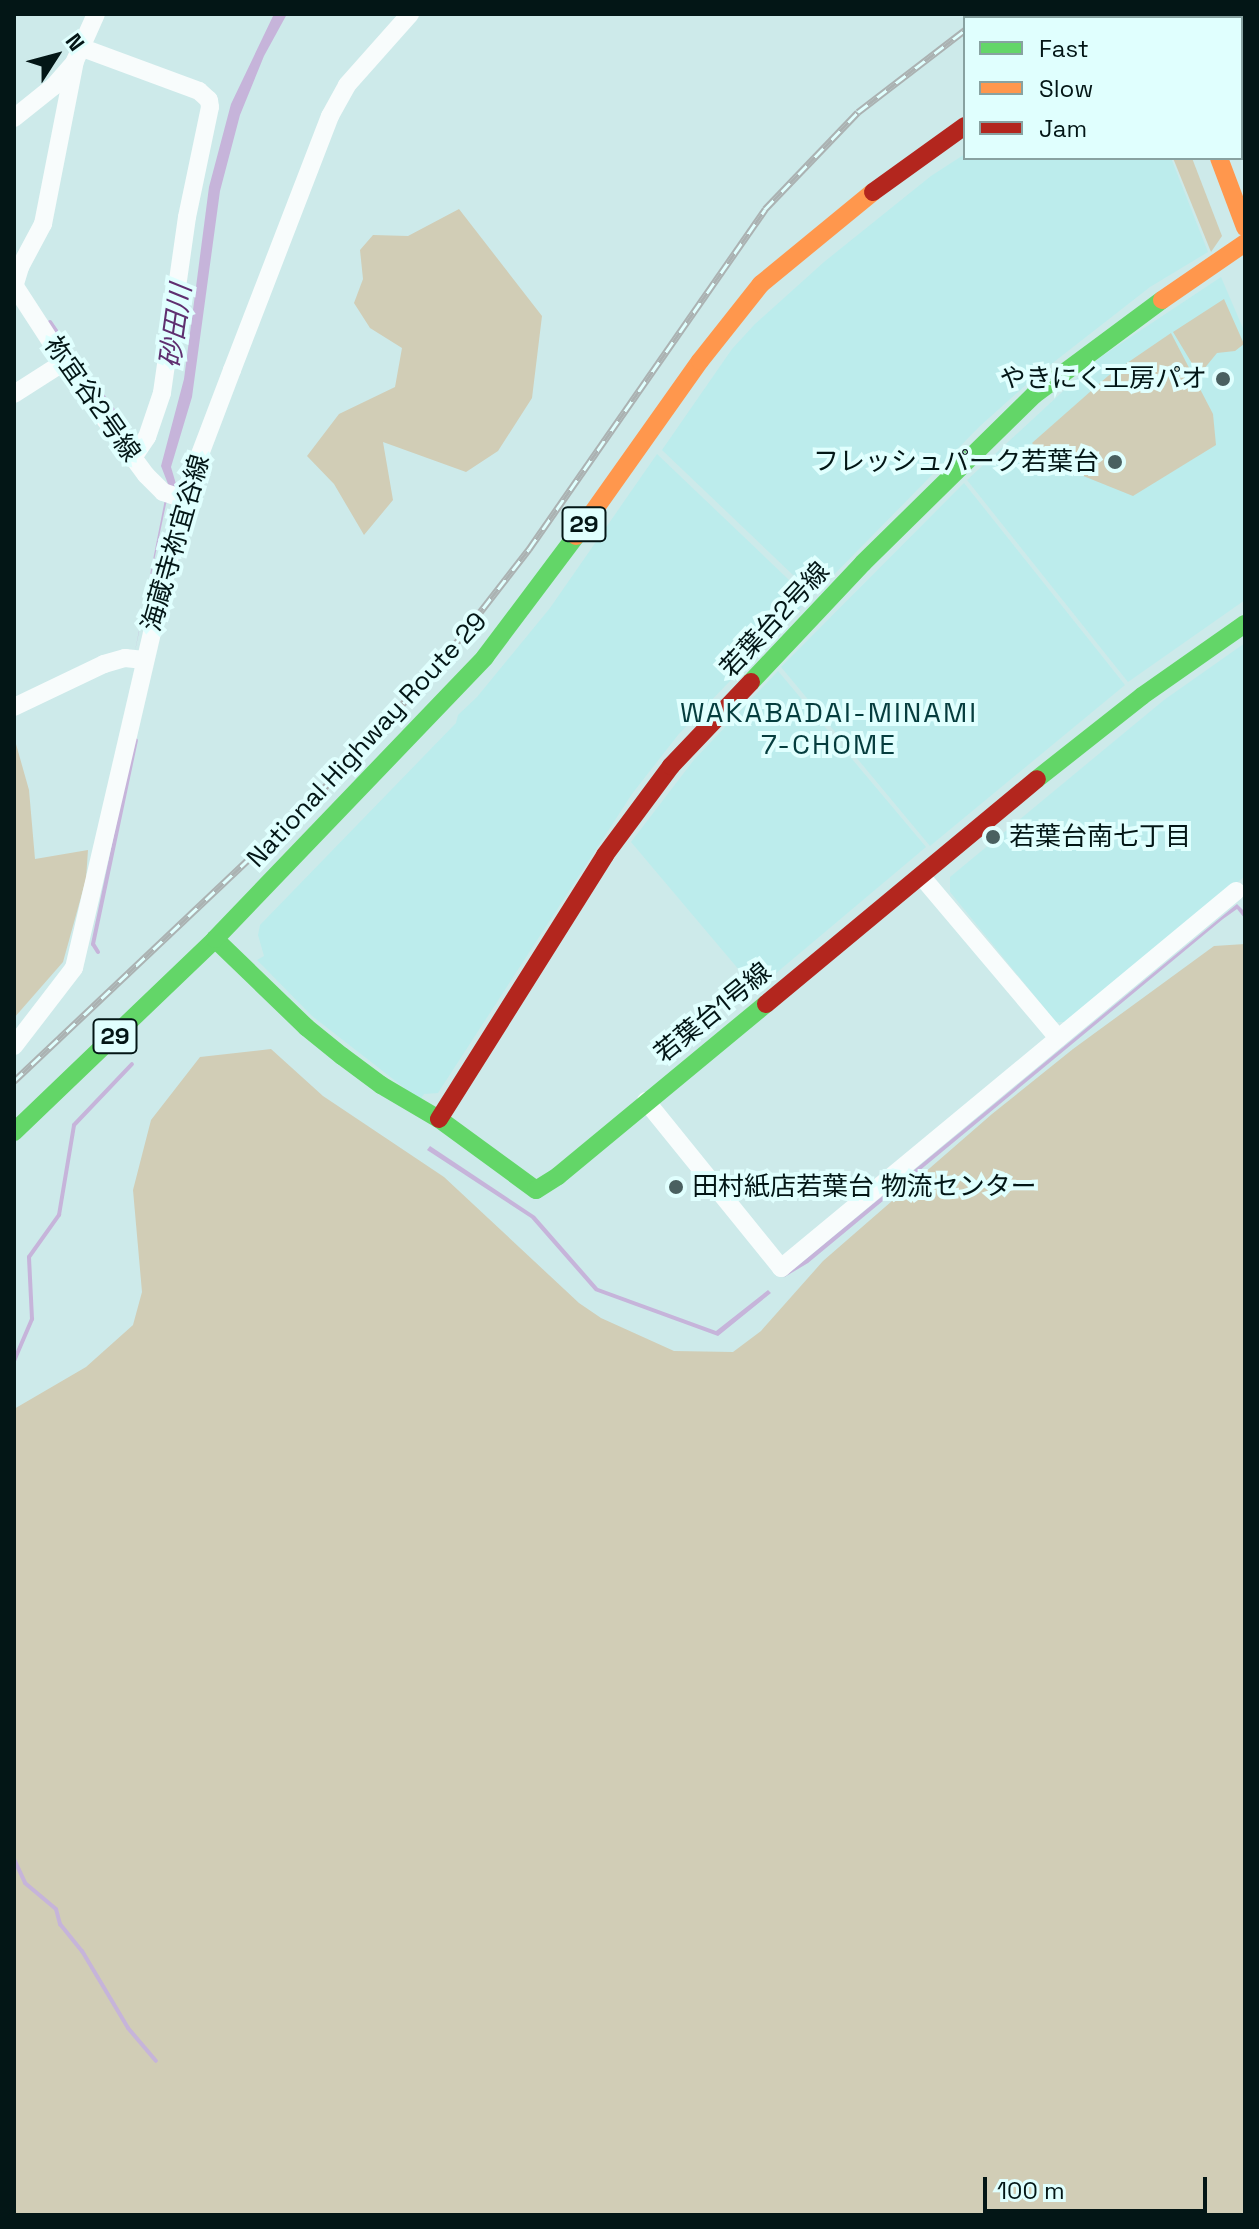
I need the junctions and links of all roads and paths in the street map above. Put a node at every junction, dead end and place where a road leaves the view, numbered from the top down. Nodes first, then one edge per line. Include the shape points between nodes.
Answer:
1 (96, 14) edge
2 (410, 14) edge
3 (78, 54) junction
4 (14, 118) edge
5 (963, 127) edge
6 (1220, 160) edge
7 (1245, 227) edge
8 (1245, 243) edge
9 (15, 286) edge
10 (64, 362) junction
11 (14, 394) edge
12 (133, 458) junction
13 (183, 499) junction
14 (1245, 624) edge
15 (144, 660) junction
16 (14, 707) edge
17 (922, 877) junction
18 (1242, 892) edge
19 (215, 939) junction
20 (1058, 1038) junction
21 (14, 1046) edge
22 (646, 1101) junction
23 (439, 1119) junction
24 (15, 1127) edge

1 - 3 street
2 - 13 street, 海蔵寺祢宜谷線 via 347,85 330,116
3 - 4 street via 54,86
3 - 9 street via 50,199
3 - 12 street via 199,91 210,107 187,217 162,393 147,437
5 - 19 main road, National Highway Route 29 / 29 via 840,216 761,284 485,657
6 - 7 main road
8 - 23 main road, 若葉台2号線 via 1034,395 863,563 671,766 605,855
9 - 10 street, 祢宜谷2号線
10 - 11 street
10 - 12 street, 祢宜谷2号線
12 - 13 street, 祢宜谷2号線 via 153,484
13 - 15 street, 海蔵寺祢宜谷線
14 - 17 main road, 若葉台1号線 via 1142,696
15 - 16 street via 104,664
15 - 21 street, 海蔵寺祢宜谷線 via 74,968
17 - 20 street
17 - 22 main road, 若葉台1号線
18 - 20 street
19 - 23 main road, 若葉台1号線 via 306,1027 381,1085
19 - 24 main road, National Highway Route 29 / 29
20 - 22 street via 781,1268
22 - 23 main road, 若葉台1号線 via 536,1190

